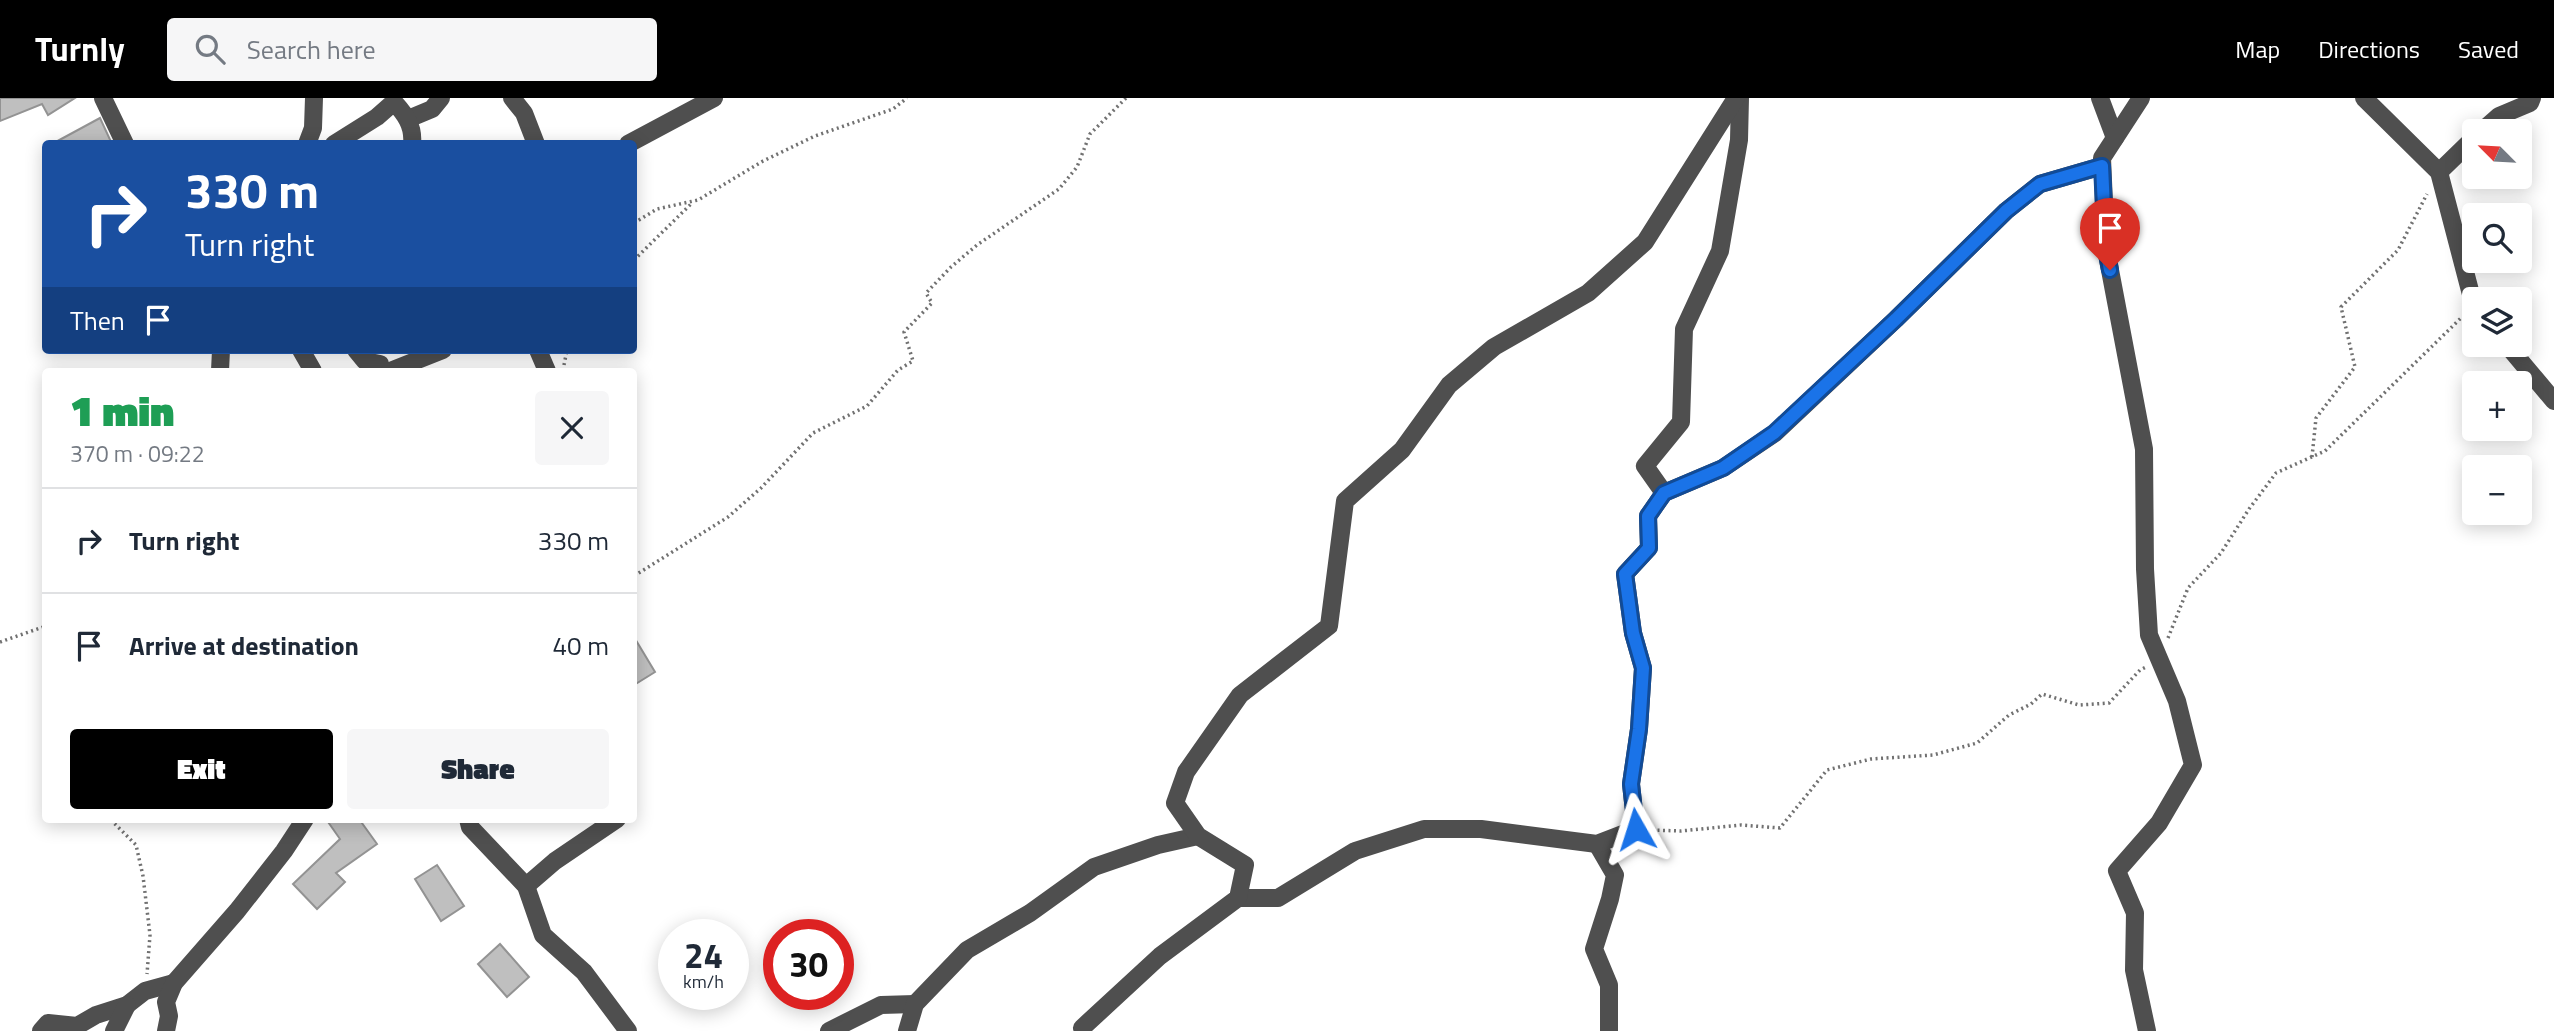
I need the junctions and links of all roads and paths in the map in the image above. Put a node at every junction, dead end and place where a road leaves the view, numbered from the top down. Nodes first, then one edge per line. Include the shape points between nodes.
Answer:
1 (103, 98) edge
2 (314, 98) edge
3 (441, 98) edge
4 (512, 98) edge
5 (714, 98) edge
6 (907, 98) edge
7 (1126, 98) edge
8 (1738, 98) edge
9 (2100, 98) edge
10 (2141, 98) edge
11 (2364, 98) edge
12 (2532, 98) edge
13 (408, 119) junction
14 (2496, 119) edge
15 (2116, 138) junction
16 (123, 140) edge
17 (308, 140) edge
18 (340, 140) edge
19 (412, 140) edge
20 (534, 140) edge
21 (635, 140) edge
22 (2462, 150) edge
23 (2102, 166) junction
24 (2439, 172) junction
25 (694, 201) junction
26 (637, 221) edge
27 (637, 257) edge
28 (2469, 287) edge
29 (2462, 317) edge
30 (359, 354) edge
31 (433, 354) edge
32 (2517, 357) edge
33 (381, 368) edge
34 (398, 368) edge
35 (2554, 401) edge
36 (2312, 457) junction
37 (1664, 493) junction
38 (637, 574) edge
39 (42, 627) edge
40 (0, 642) edge
41 (2160, 660) junction
42 (114, 823) edge
43 (302, 823) edge
44 (469, 823) edge
45 (611, 823) edge
46 (1636, 829) junction
47 (1198, 836) junction
48 (1597, 844) junction
49 (526, 886) junction
50 (1238, 898) junction
51 (147, 976) dead end
52 (174, 983) junction
53 (915, 1004) junction
54 (127, 1005) junction
55 (41, 1031) edge
56 (114, 1031) edge
57 (166, 1031) edge
58 (628, 1031) edge
59 (828, 1031) edge
60 (907, 1031) edge
61 (1083, 1031) edge
62 (1609, 1031) edge
63 (2147, 1031) edge

1 - 16 street
2 - 17 street
3 - 13 street via 432,109
4 - 20 street via 524,113
5 - 21 street
6 - 25 path via 893,109 815,136 763,161
7 - 38 path via 1090,134 1077,167 1059,189 977,245 926,293 932,303 904,332 913,361 898,370 867,406 813,433 728,517
8 - 37 street via 1739,140 1720,251 1684,330 1681,422 1645,467
8 - 47 street via 1645,242 1588,293 1494,346 1449,385 1402,450 1345,501 1329,626 1240,695 1186,772 1175,803
9 - 15 street
10 - 15 street
11 - 24 street
12 - 14 street
13 - 18 street via 394,102
13 - 19 street
15 - 23 street via 2102,158
22 - 24 street
23 - 37 street via 2040,184 2006,211 1774,433 1723,468
23 - 41 street via 2106,249 2144,449 2148,622
24 - 28 street
24 - 36 path via 2398,250 2341,307 2355,368 2316,418
25 - 26 path via 657,209
25 - 27 path
29 - 36 path via 2325,451
30 - 33 street
31 - 34 street
32 - 35 street
36 - 41 path via 2276,473 2221,553 2188,588
37 - 46 street via 1648,516 1649,548 1625,574 1643,668 1631,784
39 - 40 path
41 - 46 path via 2140,670 2109,703 2079,705 2042,694 2008,715 1977,743 1933,755 1871,759 1827,770 1780,828
41 - 63 street via 2177,702 2193,765 2159,823 2117,871 2135,913 2134,970
42 - 51 path via 136,845 144,876 150,934
43 - 52 street via 237,911
44 - 49 street
45 - 49 street
46 - 48 street
47 - 50 street via 1245,865
47 - 53 street via 1094,866 1030,913 967,950
48 - 50 street via 1481,830 1424,829 1355,851 1278,898
48 - 62 street via 1615,875 1594,949 1609,985
49 - 58 street via 543,935 584,972
50 - 61 street via 1160,956
52 - 54 street via 145,991
52 - 57 street via 166,1002
53 - 59 street via 881,1005
53 - 60 street
54 - 55 street via 77,1026 48,1023
54 - 56 street

